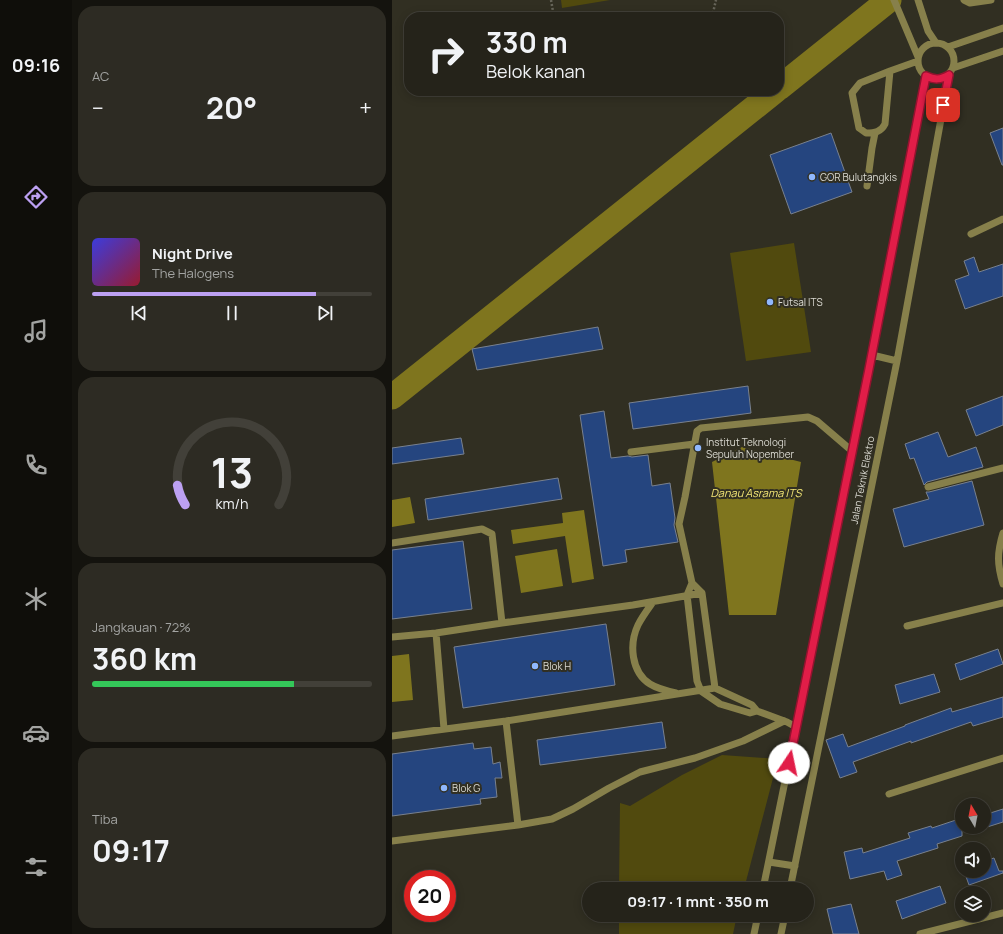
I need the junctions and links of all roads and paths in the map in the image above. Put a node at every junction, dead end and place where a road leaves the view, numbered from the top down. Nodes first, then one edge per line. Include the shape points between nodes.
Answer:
1 (551, 0) edge
2 (716, 0) edge
3 (894, 0) edge
4 (918, 0) edge
5 (964, 0) edge
6 (991, 0) edge
7 (553, 12) edge
8 (713, 12) edge
9 (1003, 28) edge
10 (936, 43) junction
11 (948, 47) junction
12 (1003, 51) edge
13 (918, 59) junction
14 (953, 68) junction
15 (890, 71) junction
16 (949, 75) junction
17 (926, 76) junction
18 (875, 133) junction
19 (867, 186) dead end
20 (1003, 219) edge
21 (971, 234) dead end
22 (872, 355) junction
23 (896, 361) junction
24 (694, 444) junction
25 (852, 451) junction
26 (631, 452) dead end
27 (1003, 468) edge
28 (928, 487) dead end
29 (1003, 533) edge
30 (392, 543) edge
31 (692, 583) junction
32 (1003, 584) edge
33 (702, 593) junction
34 (687, 595) junction
35 (653, 602) junction
36 (1003, 603) edge
37 (502, 623) junction
38 (907, 626) dead end
39 (436, 633) junction
40 (392, 637) edge
41 (715, 688) junction
42 (700, 691) junction
43 (679, 694) junction
44 (757, 711) junction
45 (506, 721) junction
46 (786, 722) junction
47 (796, 724) junction
48 (444, 730) junction
49 (392, 736) edge
50 (1003, 758) edge
51 (889, 794) dead end
52 (518, 825) junction
53 (392, 840) edge
54 (769, 862) junction
55 (795, 866) junction
56 (765, 882) edge
57 (792, 882) edge
58 (1003, 913) edge
59 (757, 922) edge
60 (784, 922) edge
61 (754, 934) edge
62 (781, 934) edge
63 (920, 934) edge

1 - 7 path
2 - 8 path
3 - 13 lane
4 - 10 lane via 928,31
5 - 6 lane via 970,3
9 - 11 lane
10 - 11 lane
10 - 13 lane via 924,48
11 - 14 lane via 955,60
12 - 14 lane
13 - 15 lane
13 - 17 lane via 919,68
14 - 16 lane
15 - 18 lane via 885,124
15 - 18 lane via 860,83 852,93 860,128 866,133
16 - 17 lane via 942,79
16 - 23 lane, Jalan Teknik Elektro
17 - 22 lane, Jalan Teknik Elektro
18 - 19 lane
20 - 21 lane
22 - 23 lane
22 - 25 lane, Jalan Teknik Elektro
23 - 55 lane, Jalan Teknik Elektro
24 - 25 lane via 696,431 701,428 808,417 817,421
24 - 26 lane
24 - 31 lane via 679,524
25 - 47 lane, Jalan Teknik Elektro
27 - 28 lane
29 - 32 lane via 998,551
30 - 37 lane via 482,529 492,534
31 - 33 lane
31 - 34 lane
33 - 34 lane
33 - 41 lane
34 - 35 lane
34 - 42 lane
35 - 37 lane
35 - 43 lane via 638,625 633,639 637,671 649,683
36 - 38 lane
37 - 39 lane
39 - 40 lane
39 - 48 lane
41 - 42 lane
41 - 44 lane via 752,705
42 - 43 lane
42 - 44 lane via 720,704 750,712
43 - 45 lane
44 - 46 lane
45 - 48 lane
45 - 52 lane
46 - 47 lane
46 - 52 lane via 744,741 695,758 640,772 552,819
47 - 54 lane, Jalan Teknik Elektro
48 - 49 lane
50 - 51 lane
52 - 53 lane
54 - 55 lane
54 - 56 lane, Jalan Teknik Elektro
55 - 57 lane, Jalan Teknik Elektro
58 - 63 lane
59 - 61 lane
60 - 62 lane

